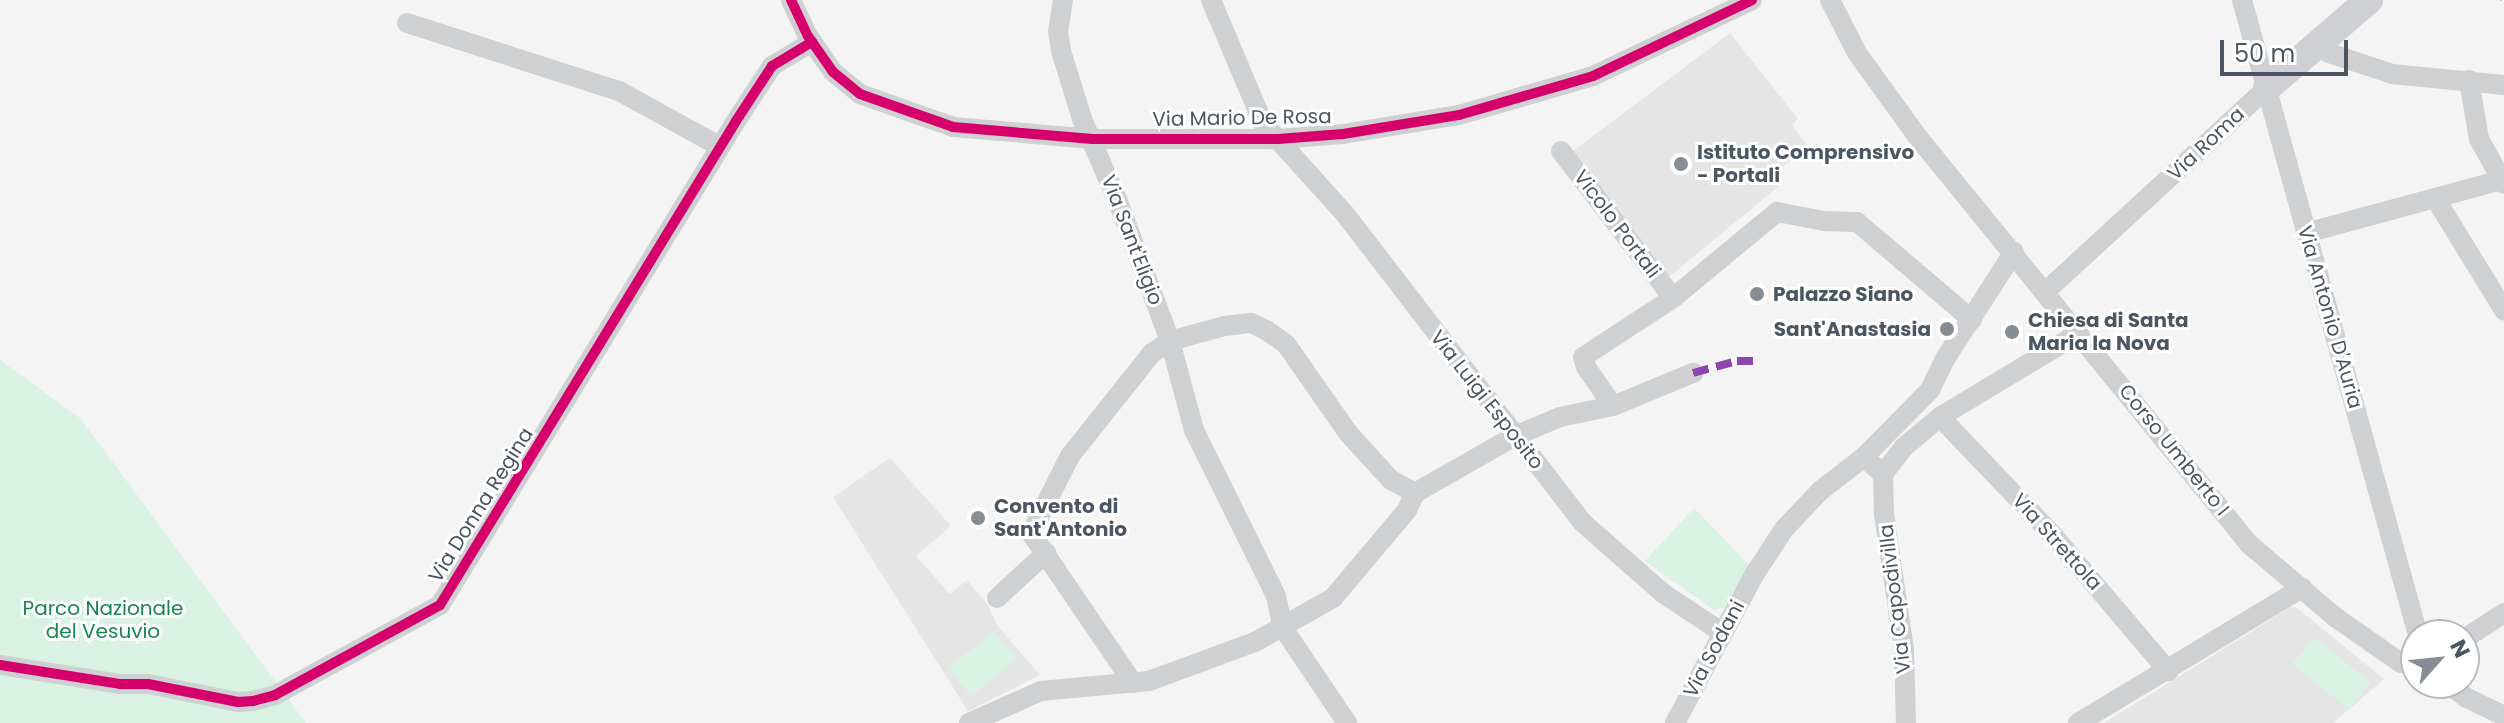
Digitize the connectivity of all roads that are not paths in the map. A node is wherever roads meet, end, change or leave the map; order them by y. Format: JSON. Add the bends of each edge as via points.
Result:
{"nodes":[{"id":1,"x":791,"y":0,"type":"edge"},
{"id":2,"x":1063,"y":0,"type":"edge"},
{"id":3,"x":1211,"y":0,"type":"edge"},
{"id":4,"x":1752,"y":0,"type":"edge"},
{"id":5,"x":1830,"y":0,"type":"edge"},
{"id":6,"x":2242,"y":0,"type":"edge"},
{"id":7,"x":2369,"y":0,"type":"edge"},
{"id":8,"x":407,"y":23,"type":"dead end"},
{"id":9,"x":812,"y":42,"type":"junction"},
{"id":10,"x":2319,"y":44,"type":"junction"},
{"id":11,"x":2469,"y":80,"type":"junction"},
{"id":12,"x":2504,"y":85,"type":"edge"},
{"id":13,"x":2267,"y":88,"type":"junction"},
{"id":14,"x":1092,"y":139,"type":"junction"},
{"id":15,"x":1278,"y":139,"type":"junction"},
{"id":16,"x":719,"y":146,"type":"junction"},
{"id":17,"x":1561,"y":151,"type":"dead end"},
{"id":18,"x":2503,"y":182,"type":"edge"},
{"id":19,"x":2435,"y":198,"type":"junction"},
{"id":20,"x":2306,"y":233,"type":"junction"},
{"id":21,"x":2014,"y":252,"type":"junction"},
{"id":22,"x":2045,"y":292,"type":"junction"},
{"id":23,"x":1673,"y":298,"type":"junction"},
{"id":24,"x":2504,"y":310,"type":"edge"},
{"id":25,"x":1972,"y":320,"type":"junction"},
{"id":26,"x":2079,"y":333,"type":"junction"},
{"id":27,"x":1170,"y":341,"type":"junction"},
{"id":28,"x":1693,"y":373,"type":"dead end"},
{"id":29,"x":1613,"y":406,"type":"junction"},
{"id":30,"x":1940,"y":417,"type":"junction"},
{"id":31,"x":1515,"y":436,"type":"junction"},
{"id":32,"x":1864,"y":457,"type":"junction"},
{"id":33,"x":1883,"y":474,"type":"junction"},
{"id":34,"x":1415,"y":493,"type":"junction"},
{"id":35,"x":1046,"y":553,"type":"junction"},
{"id":36,"x":2302,"y":588,"type":"junction"},
{"id":37,"x":997,"y":598,"type":"dead end"},
{"id":38,"x":2504,"y":613,"type":"edge"},
{"id":39,"x":2414,"y":619,"type":"edge"},
{"id":40,"x":1283,"y":628,"type":"junction"},
{"id":41,"x":2480,"y":629,"type":"edge"},
{"id":42,"x":1723,"y":633,"type":"junction"},
{"id":43,"x":2400,"y":662,"type":"edge"},
{"id":44,"x":0,"y":665,"type":"edge"},
{"id":45,"x":2168,"y":671,"type":"junction"},
{"id":46,"x":1133,"y":683,"type":"junction"},
{"id":47,"x":2469,"y":699,"type":"edge"},
{"id":48,"x":2504,"y":716,"type":"edge"},
{"id":49,"x":969,"y":723,"type":"edge"},
{"id":50,"x":1347,"y":723,"type":"edge"},
{"id":51,"x":1675,"y":723,"type":"edge"},
{"id":52,"x":1906,"y":723,"type":"edge"},
{"id":53,"x":2078,"y":723,"type":"edge"}],
"edges":[{"from":1,"to":9,"type":"street","name":"Via Mario De Rosa"},
{"from":2,"to":14,"type":"street","name":"Via Sant'Eligio","via":[[1061,51]]},
{"from":3,"to":15,"type":"street","name":"Via Luigi Esposito","via":[[1263,123]]},
{"from":4,"to":15,"type":"street","name":"Via Mario De Rosa","via":[[1640,57],[1479,111],[1408,125]]},
{"from":5,"to":21,"type":"street","name":"Corso Umberto I","via":[[1871,74]]},
{"from":6,"to":13,"type":"street","name":"Via Antonio D'Auria"},
{"from":7,"to":10,"type":"street","name":"Via Roma"},
{"from":8,"to":16,"type":"street","via":[[619,91]]},
{"from":9,"to":14,"type":"street","name":"Via Mario De Rosa","via":[[833,72],[860,94],[901,111],[953,127]]},
{"from":9,"to":16,"type":"street","name":"Via Donna Regina","via":[[772,66]]},
{"from":10,"to":11,"type":"street","via":[[2329,53],[2392,74]]},
{"from":10,"to":13,"type":"street","name":"Via Roma"},
{"from":11,"to":12,"type":"street"},
{"from":11,"to":18,"type":"street","via":[[2479,139]]},
{"from":13,"to":20,"type":"street","name":"Via Antonio D'Auria"},
{"from":13,"to":22,"type":"street","name":"Via Roma"},
{"from":14,"to":15,"type":"street","name":"Via Mario De Rosa"},
{"from":14,"to":27,"type":"street","name":"Via Sant'Eligio"},
{"from":15,"to":31,"type":"street","name":"Via Luigi Esposito","via":[[1345,214]]},
{"from":16,"to":44,"type":"street","name":"Via Donna Regina","via":[[440,605],[275,695],[253,701]]},
{"from":17,"to":23,"type":"street","name":"Vicolo Portali"},
{"from":18,"to":19,"type":"street"},
{"from":19,"to":20,"type":"street"},
{"from":19,"to":24,"type":"street"},
{"from":20,"to":39,"type":"street","name":"Via Antonio D'Auria"},
{"from":21,"to":22,"type":"street","name":"Corso Umberto I"},
{"from":21,"to":25,"type":"street","name":"Via Sodani"},
{"from":22,"to":26,"type":"street","name":"Corso Umberto I"},
{"from":23,"to":25,"type":"street","via":[[1777,212],[1857,222]]},
{"from":23,"to":29,"type":"street","via":[[1583,357]]},
{"from":25,"to":32,"type":"street","name":"Via Sodani","via":[[1930,390]]},
{"from":26,"to":30,"type":"street"},
{"from":26,"to":36,"type":"street","name":"Corso Umberto I","via":[[2249,544]]},
{"from":27,"to":34,"type":"street","via":[[1251,323],[1266,330],[1286,344],[1348,433],[1391,480]]},
{"from":27,"to":35,"type":"street","via":[[1126,382],[1070,456],[1031,533]]},
{"from":27,"to":40,"type":"street","name":"Via Sant'Eligio","via":[[1194,430],[1276,596]]},
{"from":28,"to":29,"type":"street"},
{"from":29,"to":31,"type":"street","via":[[1560,417]]},
{"from":30,"to":33,"type":"street","via":[[1904,447]]},
{"from":30,"to":45,"type":"street","name":"Via Strettola","via":[[2052,534]]},
{"from":31,"to":34,"type":"street"},
{"from":31,"to":42,"type":"street","name":"Via Luigi Esposito","via":[[1582,522],[1664,594]]},
{"from":32,"to":33,"type":"street"},
{"from":32,"to":42,"type":"street","name":"Via Sodani","via":[[1796,513]]},
{"from":33,"to":52,"type":"street","name":"Via Capodivilla","via":[[1904,649]]},
{"from":34,"to":40,"type":"street","via":[[1407,510],[1333,598]]},
{"from":35,"to":37,"type":"street"},
{"from":35,"to":46,"type":"street"},
{"from":36,"to":43,"type":"street","name":"Corso Umberto I"},
{"from":36,"to":45,"type":"street"},
{"from":38,"to":41,"type":"street"},
{"from":40,"to":46,"type":"street","via":[[1186,669]]},
{"from":40,"to":50,"type":"street","name":"Via Sant'Eligio"},
{"from":42,"to":51,"type":"street","name":"Via Sodani"},
{"from":45,"to":53,"type":"street"},
{"from":46,"to":49,"type":"street","via":[[1041,691]]},
{"from":47,"to":48,"type":"street"}]}
